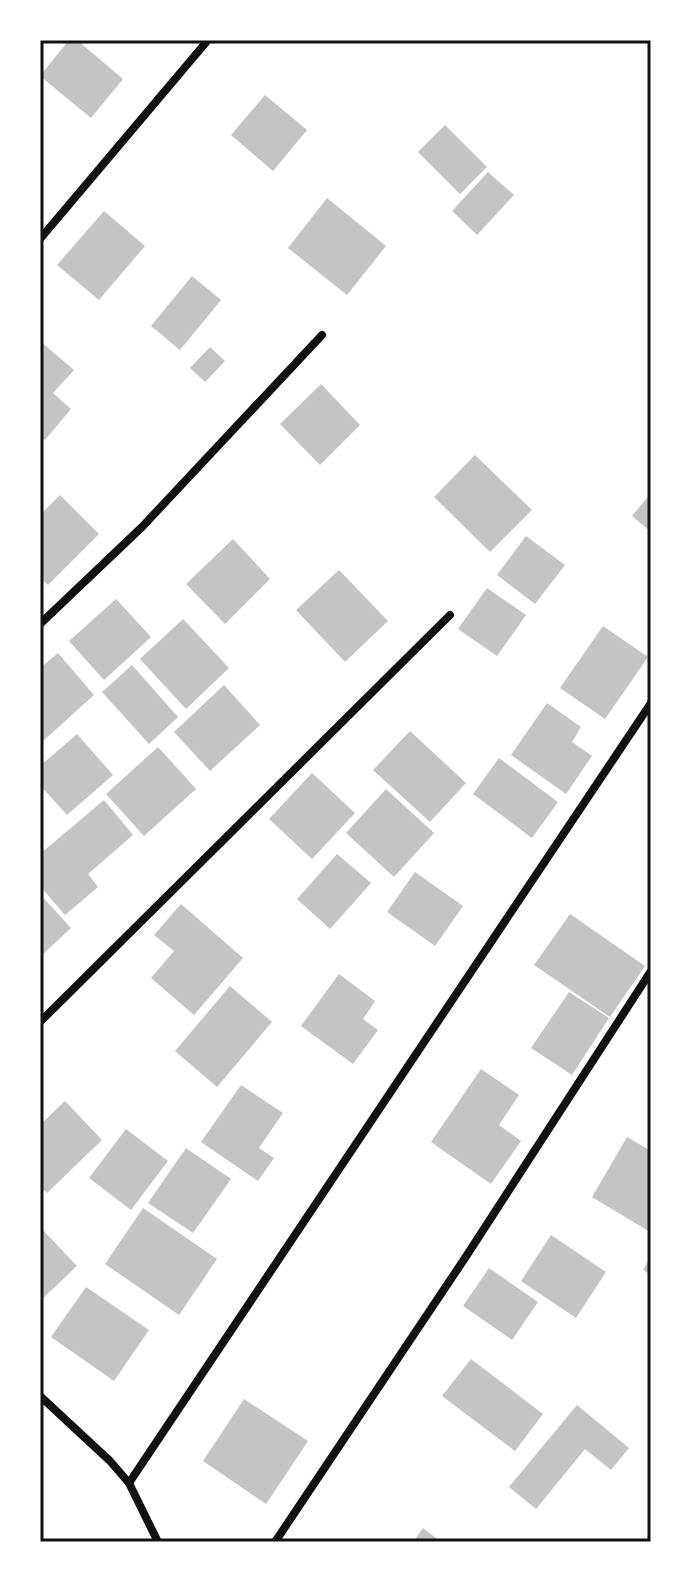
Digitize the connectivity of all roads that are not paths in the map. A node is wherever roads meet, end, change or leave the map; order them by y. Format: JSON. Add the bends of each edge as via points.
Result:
{"nodes":[{"id":1,"x":208,"y":40,"type":"edge"},
{"id":2,"x":40,"y":239,"type":"edge"},
{"id":3,"x":322,"y":335,"type":"dead end"},
{"id":4,"x":450,"y":615,"type":"dead end"},
{"id":5,"x":40,"y":624,"type":"edge"},
{"id":6,"x":651,"y":703,"type":"edge"},
{"id":7,"x":651,"y":971,"type":"edge"},
{"id":8,"x":40,"y":1022,"type":"edge"},
{"id":9,"x":40,"y":1396,"type":"edge"},
{"id":10,"x":129,"y":1483,"type":"junction"},
{"id":11,"x":158,"y":1542,"type":"edge"},
{"id":12,"x":275,"y":1542,"type":"edge"}],
"edges":[{"from":1,"to":2,"type":"street"},
{"from":3,"to":5,"type":"street","via":[[142,527]]},
{"from":4,"to":8,"type":"street"},
{"from":6,"to":10,"type":"street"},
{"from":7,"to":12,"type":"street"},
{"from":9,"to":10,"type":"street"},
{"from":10,"to":11,"type":"street"}]}
